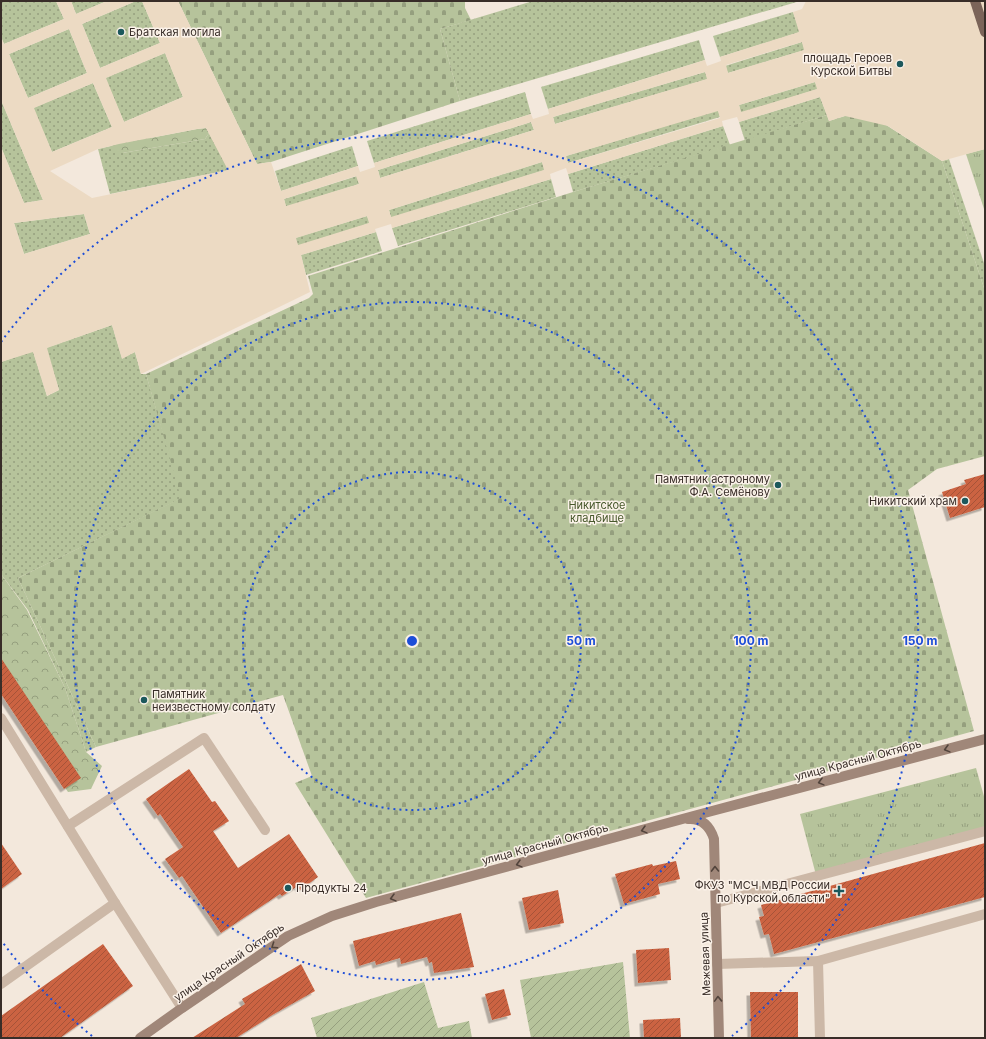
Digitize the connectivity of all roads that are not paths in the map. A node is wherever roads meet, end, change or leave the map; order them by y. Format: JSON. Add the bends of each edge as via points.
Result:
{"nodes":[{"id":1,"x":975,"y":1,"type":"edge"},
{"id":2,"x":985,"y":32,"type":"edge"},
{"id":3,"x":1,"y":718,"type":"edge"},
{"id":4,"x":985,"y":740,"type":"edge"},
{"id":5,"x":682,"y":819,"type":"junction"},
{"id":6,"x":68,"y":826,"type":"junction"},
{"id":7,"x":265,"y":830,"type":"dead end"},
{"id":8,"x":985,"y":831,"type":"edge"},
{"id":9,"x":716,"y":903,"type":"junction"},
{"id":10,"x":115,"y":904,"type":"junction"},
{"id":11,"x":985,"y":914,"type":"edge"},
{"id":12,"x":818,"y":962,"type":"junction"},
{"id":13,"x":717,"y":964,"type":"junction"},
{"id":14,"x":1,"y":984,"type":"edge"},
{"id":15,"x":182,"y":1008,"type":"junction"},
{"id":16,"x":140,"y":1038,"type":"edge"},
{"id":17,"x":719,"y":1038,"type":"edge"},
{"id":18,"x":820,"y":1038,"type":"edge"}],
"edges":[{"from":1,"to":2,"type":"main road"},
{"from":3,"to":6,"type":"lane"},
{"from":4,"to":5,"type":"main road","name":"улица Красный Октябрь","one_way":true},
{"from":9,"to":5,"type":"main road","name":"Межевая улица","one_way":true,"via":[[712,834],[707,825],[700,821]]},
{"from":5,"to":15,"type":"main road","name":"улица Красный Октябрь","one_way":true,"via":[[332,916],[288,936]]},
{"from":6,"to":7,"type":"lane","via":[[204,738]]},
{"from":6,"to":10,"type":"lane"},
{"from":8,"to":9,"type":"lane"},
{"from":9,"to":13,"type":"main road","name":"Межевая улица"},
{"from":10,"to":14,"type":"lane"},
{"from":10,"to":15,"type":"lane"},
{"from":11,"to":12,"type":"lane"},
{"from":12,"to":13,"type":"lane"},
{"from":12,"to":18,"type":"lane"},
{"from":17,"to":13,"type":"main road","name":"Межевая улица","one_way":true},
{"from":15,"to":16,"type":"main road","name":"улица Красный Октябрь"}]}
